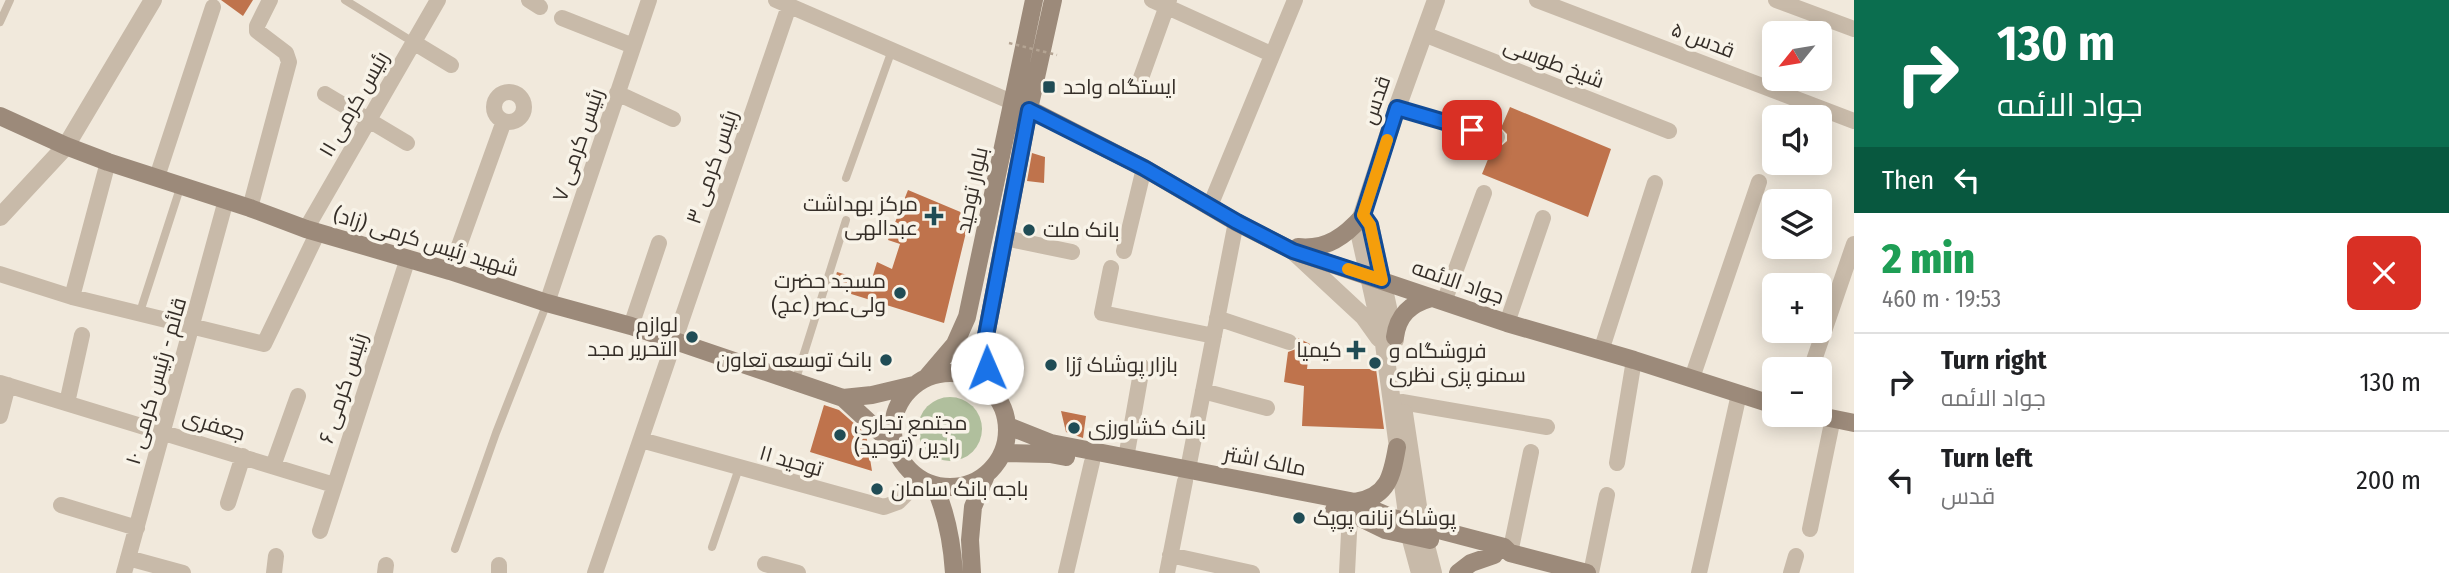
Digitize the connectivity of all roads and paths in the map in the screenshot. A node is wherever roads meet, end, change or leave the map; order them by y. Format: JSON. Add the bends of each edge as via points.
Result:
{"nodes":[{"id":1,"x":10,"y":0,"type":"edge"},
{"id":2,"x":153,"y":0,"type":"edge"},
{"id":3,"x":270,"y":0,"type":"edge"},
{"id":4,"x":345,"y":0,"type":"edge"},
{"id":5,"x":438,"y":0,"type":"edge"},
{"id":6,"x":649,"y":0,"type":"edge"},
{"id":7,"x":1034,"y":0,"type":"edge"},
{"id":8,"x":1053,"y":0,"type":"edge"},
{"id":9,"x":1295,"y":0,"type":"edge"},
{"id":10,"x":1436,"y":0,"type":"edge"},
{"id":11,"x":1537,"y":0,"type":"edge"},
{"id":12,"x":1776,"y":0,"type":"edge"},
{"id":13,"x":785,"y":2,"type":"edge"},
{"id":14,"x":1162,"y":2,"type":"edge"},
{"id":15,"x":213,"y":7,"type":"dead end"},
{"id":16,"x":562,"y":18,"type":"dead end"},
{"id":17,"x":0,"y":22,"type":"edge"},
{"id":18,"x":1854,"y":29,"type":"edge"},
{"id":19,"x":1424,"y":34,"type":"junction"},
{"id":20,"x":413,"y":42,"type":"junction"},
{"id":21,"x":1009,"y":43,"type":"dead end"},
{"id":22,"x":633,"y":46,"type":"junction"},
{"id":23,"x":892,"y":50,"type":"junction"},
{"id":24,"x":1271,"y":54,"type":"junction"},
{"id":25,"x":1057,"y":55,"type":"dead end"},
{"id":26,"x":451,"y":65,"type":"dead end"},
{"id":27,"x":1141,"y":78,"type":"dead end"},
{"id":28,"x":617,"y":93,"type":"junction"},
{"id":29,"x":325,"y":94,"type":"dead end"},
{"id":30,"x":1022,"y":106,"type":"junction"},
{"id":31,"x":1397,"y":108,"type":"junction"},
{"id":32,"x":0,"y":116,"type":"edge"},
{"id":33,"x":673,"y":119,"type":"dead end"},
{"id":34,"x":368,"y":121,"type":"junction"},
{"id":35,"x":504,"y":121,"type":"dead end"},
{"id":36,"x":1854,"y":121,"type":"edge"},
{"id":37,"x":1669,"y":131,"type":"dead end"},
{"id":38,"x":1497,"y":137,"type":"dead end"},
{"id":39,"x":407,"y":143,"type":"dead end"},
{"id":40,"x":66,"y":146,"type":"junction"},
{"id":41,"x":108,"y":162,"type":"junction"},
{"id":42,"x":1144,"y":168,"type":"junction"},
{"id":43,"x":157,"y":177,"type":"junction"},
{"id":44,"x":846,"y":178,"type":"dead end"},
{"id":45,"x":1655,"y":183,"type":"dead end"},
{"id":46,"x":1759,"y":183,"type":"dead end"},
{"id":47,"x":181,"y":185,"type":"junction"},
{"id":48,"x":1484,"y":193,"type":"dead end"},
{"id":49,"x":226,"y":200,"type":"junction"},
{"id":50,"x":1210,"y":206,"type":"junction"},
{"id":51,"x":250,"y":208,"type":"junction"},
{"id":52,"x":1363,"y":215,"type":"junction"},
{"id":53,"x":0,"y":217,"type":"edge"},
{"id":54,"x":1543,"y":218,"type":"dead end"},
{"id":55,"x":846,"y":220,"type":"dead end"},
{"id":56,"x":1237,"y":222,"type":"junction"},
{"id":57,"x":312,"y":231,"type":"junction"},
{"id":58,"x":1005,"y":237,"type":"junction"},
{"id":59,"x":1373,"y":239,"type":"junction"},
{"id":60,"x":659,"y":243,"type":"dead end"},
{"id":61,"x":1854,"y":244,"type":"edge"},
{"id":62,"x":1287,"y":248,"type":"junction"},
{"id":63,"x":1124,"y":251,"type":"dead end"},
{"id":64,"x":1072,"y":252,"type":"dead end"},
{"id":65,"x":408,"y":258,"type":"junction"},
{"id":66,"x":1111,"y":268,"type":"dead end"},
{"id":67,"x":450,"y":271,"type":"junction"},
{"id":68,"x":0,"y":274,"type":"edge"},
{"id":69,"x":1375,"y":278,"type":"junction"},
{"id":70,"x":1404,"y":288,"type":"junction"},
{"id":71,"x":72,"y":298,"type":"junction"},
{"id":72,"x":1437,"y":300,"type":"junction"},
{"id":73,"x":548,"y":303,"type":"junction"},
{"id":74,"x":139,"y":315,"type":"junction"},
{"id":75,"x":1217,"y":318,"type":"junction"},
{"id":76,"x":1507,"y":323,"type":"junction"},
{"id":77,"x":631,"y":326,"type":"junction"},
{"id":78,"x":193,"y":327,"type":"junction"},
{"id":79,"x":82,"y":335,"type":"dead end"},
{"id":80,"x":1214,"y":336,"type":"junction"},
{"id":81,"x":675,"y":341,"type":"junction"},
{"id":82,"x":1390,"y":341,"type":"junction"},
{"id":83,"x":1289,"y":342,"type":"dead end"},
{"id":84,"x":1601,"y":351,"type":"junction"},
{"id":85,"x":1815,"y":357,"type":"edge"},
{"id":86,"x":1634,"y":360,"type":"junction"},
{"id":87,"x":1142,"y":367,"type":"dead end"},
{"id":88,"x":1692,"y":378,"type":"junction"},
{"id":89,"x":920,"y":381,"type":"junction"},
{"id":90,"x":795,"y":382,"type":"junction"},
{"id":91,"x":4,"y":384,"type":"edge"},
{"id":92,"x":990,"y":389,"type":"junction"},
{"id":93,"x":1203,"y":391,"type":"junction"},
{"id":94,"x":1739,"y":394,"type":"junction"},
{"id":95,"x":298,"y":396,"type":"dead end"},
{"id":96,"x":844,"y":398,"type":"junction"},
{"id":97,"x":1762,"y":401,"type":"edge"},
{"id":98,"x":1402,"y":402,"type":"junction"},
{"id":99,"x":67,"y":403,"type":"junction"},
{"id":100,"x":1268,"y":408,"type":"dead end"},
{"id":101,"x":0,"y":416,"type":"edge"},
{"id":102,"x":1832,"y":418,"type":"edge"},
{"id":103,"x":1854,"y":423,"type":"edge"},
{"id":104,"x":1008,"y":426,"type":"junction"},
{"id":105,"x":1547,"y":427,"type":"dead end"},
{"id":106,"x":1823,"y":427,"type":"edge"},
{"id":107,"x":164,"y":431,"type":"junction"},
{"id":108,"x":640,"y":440,"type":"junction"},
{"id":109,"x":896,"y":447,"type":"junction"},
{"id":110,"x":1397,"y":447,"type":"junction"},
{"id":111,"x":1531,"y":452,"type":"dead end"},
{"id":112,"x":1003,"y":453,"type":"junction"},
{"id":113,"x":243,"y":456,"type":"junction"},
{"id":114,"x":1126,"y":458,"type":"junction"},
{"id":115,"x":1092,"y":463,"type":"junction"},
{"id":116,"x":1617,"y":463,"type":"dead end"},
{"id":117,"x":273,"y":466,"type":"junction"},
{"id":118,"x":739,"y":468,"type":"junction"},
{"id":119,"x":986,"y":475,"type":"junction"},
{"id":120,"x":1186,"y":475,"type":"junction"},
{"id":121,"x":928,"y":482,"type":"junction"},
{"id":122,"x":334,"y":485,"type":"junction"},
{"id":123,"x":1416,"y":495,"type":"junction"},
{"id":124,"x":1607,"y":495,"type":"dead end"},
{"id":125,"x":228,"y":503,"type":"dead end"},
{"id":126,"x":61,"y":505,"type":"dead end"},
{"id":127,"x":1352,"y":507,"type":"junction"},
{"id":128,"x":137,"y":528,"type":"junction"},
{"id":129,"x":1810,"y":529,"type":"dead end"},
{"id":130,"x":1385,"y":530,"type":"junction"},
{"id":131,"x":320,"y":531,"type":"dead end"},
{"id":132,"x":1416,"y":531,"type":"junction"},
{"id":133,"x":1450,"y":533,"type":"junction"},
{"id":134,"x":712,"y":547,"type":"dead end"},
{"id":135,"x":455,"y":550,"type":"dead end"},
{"id":136,"x":1502,"y":554,"type":"junction"},
{"id":137,"x":1170,"y":555,"type":"junction"},
{"id":138,"x":276,"y":556,"type":"dead end"},
{"id":139,"x":1796,"y":556,"type":"dead end"},
{"id":140,"x":765,"y":564,"type":"dead end"},
{"id":141,"x":126,"y":566,"type":"edge"},
{"id":142,"x":1423,"y":570,"type":"edge"},
{"id":143,"x":599,"y":572,"type":"edge"},
{"id":144,"x":183,"y":573,"type":"edge"},
{"id":145,"x":274,"y":573,"type":"edge"},
{"id":146,"x":798,"y":573,"type":"edge"},
{"id":147,"x":954,"y":573,"type":"edge"},
{"id":148,"x":972,"y":573,"type":"edge"},
{"id":149,"x":1066,"y":573,"type":"edge"},
{"id":150,"x":1167,"y":573,"type":"edge"},
{"id":151,"x":1252,"y":573,"type":"edge"},
{"id":152,"x":1347,"y":573,"type":"edge"},
{"id":153,"x":1458,"y":573,"type":"edge"},
{"id":154,"x":1589,"y":573,"type":"edge"},
{"id":155,"x":1699,"y":573,"type":"edge"},
{"id":156,"x":1791,"y":573,"type":"edge"}],
"edges":[{"from":1,"to":17,"type":"lane"},
{"from":2,"to":40,"type":"street"},
{"from":3,"to":51,"type":"street","via":[[257,31],[286,53],[289,62]]},
{"from":4,"to":20,"type":"lane"},
{"from":5,"to":20,"type":"street","name":"رئیس کرمی ۱۱"},
{"from":6,"to":22,"type":"street","name":"رئیس کرمی ۷"},
{"from":7,"to":30,"type":"main road","name":"بلوار توحید"},
{"from":8,"to":30,"type":"main road","name":"بلوار توحید"},
{"from":9,"to":24,"type":"street"},
{"from":10,"to":19,"type":"street","name":"قدس"},
{"from":11,"to":36,"type":"street","name":"قدس ۵"},
{"from":12,"to":18,"type":"street"},
{"from":13,"to":23,"type":"street"},
{"from":13,"to":81,"type":"street","name":"رئیس کرمی ۳"},
{"from":14,"to":24,"type":"street"},
{"from":14,"to":27,"type":"street"},
{"from":15,"to":43,"type":"street"},
{"from":16,"to":22,"type":"street"},
{"from":19,"to":31,"type":"street","name":"قدس"},
{"from":19,"to":37,"type":"street","name":"شیخ طوسی"},
{"from":20,"to":26,"type":"street"},
{"from":20,"to":34,"type":"street","name":"رئیس کرمی ۱۱"},
{"from":21,"to":25,"type":"path","bridge":true},
{"from":22,"to":28,"type":"street","name":"رئیس کرمی ۷"},
{"from":23,"to":30,"type":"street"},
{"from":23,"to":44,"type":"lane"},
{"from":24,"to":50,"type":"street"},
{"from":28,"to":33,"type":"street"},
{"from":28,"to":73,"type":"street","name":"رئیس کرمی ۷"},
{"from":29,"to":34,"type":"street"},
{"from":30,"to":42,"type":"main road","name":"جواد الائمه"},
{"from":30,"to":58,"type":"main road","name":"بلوار توحید"},
{"from":30,"to":89,"type":"main road","name":"بلوار توحید","via":[[967,317],[955,344]]},
{"from":31,"to":38,"type":"street"},
{"from":31,"to":52,"type":"street","name":"قدس"},
{"from":32,"to":40,"type":"main road","name":"شهید رئیس کرمی (زاد)"},
{"from":34,"to":39,"type":"street"},
{"from":34,"to":57,"type":"street","name":"رئیس کرمی ۱۱"},
{"from":35,"to":67,"type":"street"},
{"from":40,"to":41,"type":"main road","name":"شهید رئیس کرمی (زاد)"},
{"from":40,"to":53,"type":"street"},
{"from":41,"to":43,"type":"main road","name":"شهید رئیس کرمی (زاد)"},
{"from":41,"to":71,"type":"street"},
{"from":42,"to":50,"type":"main road","name":"جواد الائمه"},
{"from":42,"to":63,"type":"street"},
{"from":43,"to":47,"type":"main road","name":"شهید رئیس کرمی (زاد)"},
{"from":45,"to":84,"type":"street"},
{"from":46,"to":88,"type":"street"},
{"from":47,"to":49,"type":"main road","name":"شهید رئیس کرمی (زاد)"},
{"from":47,"to":74,"type":"lane"},
{"from":48,"to":72,"type":"street"},
{"from":49,"to":51,"type":"main road","name":"شهید رئیس کرمی (زاد)"},
{"from":49,"to":78,"type":"street","name":"قائم - رئیس کرمی ۱۰"},
{"from":50,"to":56,"type":"main road","name":"جواد الائمه"},
{"from":51,"to":57,"type":"main road","name":"شهید رئیس کرمی (زاد)"},
{"from":52,"to":59,"type":"street"},
{"from":52,"to":62,"type":"main road","via":[[1325,246]]},
{"from":52,"to":69,"type":"street","name":"قدس","via":[[1358,227]]},
{"from":54,"to":76,"type":"street"},
{"from":55,"to":90,"type":"lane"},
{"from":56,"to":62,"type":"main road","name":"جواد الائمه"},
{"from":56,"to":75,"type":"street"},
{"from":57,"to":65,"type":"main road","name":"شهید رئیس کرمی (زاد)"},
{"from":57,"to":78,"type":"street","name":"رئیس کرمی ۱۱","via":[[264,344]]},
{"from":58,"to":64,"type":"street"},
{"from":58,"to":92,"type":"main road","name":"بلوار توحید","via":[[984,346]]},
{"from":59,"to":69,"type":"street"},
{"from":59,"to":70,"type":"street"},
{"from":60,"to":77,"type":"street"},
{"from":61,"to":85,"type":"street"},
{"from":62,"to":69,"type":"main road","name":"جواد الائمه"},
{"from":62,"to":82,"type":"street"},
{"from":65,"to":67,"type":"main road","name":"شهید رئیس کرمی (زاد)"},
{"from":65,"to":122,"type":"street","name":"رئیس کرمی ۶"},
{"from":66,"to":80,"type":"street","via":[[1102,313]]},
{"from":67,"to":73,"type":"main road","name":"شهید رئیس کرمی (زاد)"},
{"from":68,"to":71,"type":"street"},
{"from":69,"to":70,"type":"main road","name":"جواد الائمه"},
{"from":69,"to":82,"type":"street"},
{"from":70,"to":72,"type":"main road","name":"جواد الائمه"},
{"from":71,"to":74,"type":"street"},
{"from":72,"to":76,"type":"main road","name":"جواد الائمه"},
{"from":72,"to":82,"type":"main road","via":[[1418,302],[1401,317]]},
{"from":73,"to":77,"type":"main road","name":"شهید رئیس کرمی (زاد)"},
{"from":73,"to":135,"type":"lane"},
{"from":74,"to":78,"type":"street"},
{"from":75,"to":80,"type":"street"},
{"from":75,"to":83,"type":"street"},
{"from":76,"to":84,"type":"main road","name":"جواد الائمه"},
{"from":77,"to":81,"type":"main road","name":"شهید رئیس کرمی (زاد)"},
{"from":78,"to":107,"type":"street","name":"قائم - رئیس کرمی ۱۰"},
{"from":79,"to":99,"type":"street"},
{"from":80,"to":93,"type":"street"},
{"from":81,"to":90,"type":"main road","name":"شهید رئیس کرمی (زاد)"},
{"from":81,"to":108,"type":"street","name":"رئیس کرمی ۳"},
{"from":82,"to":98,"type":"street"},
{"from":82,"to":110,"type":"street"},
{"from":84,"to":86,"type":"main road","name":"جواد الائمه"},
{"from":86,"to":88,"type":"main road","name":"جواد الائمه"},
{"from":86,"to":116,"type":"street"},
{"from":87,"to":114,"type":"street"},
{"from":88,"to":94,"type":"main road","name":"جواد الائمه"},
{"from":89,"to":92,"type":"main road","via":[[953,372]]},
{"from":89,"to":96,"type":"main road"},
{"from":89,"to":109,"type":"main road","via":[[898,407],[893,434]]},
{"from":90,"to":96,"type":"main road","name":"شهید رئیس کرمی (زاد)"},
{"from":91,"to":99,"type":"street","name":"جعفری"},
{"from":91,"to":101,"type":"street"},
{"from":92,"to":104,"type":"main road","via":[[999,399]]},
{"from":93,"to":100,"type":"street"},
{"from":93,"to":120,"type":"street"},
{"from":94,"to":97,"type":"main road","name":"جواد الائمه"},
{"from":94,"to":155,"type":"street"},
{"from":95,"to":117,"type":"street"},
{"from":96,"to":109,"type":"main road"},
{"from":98,"to":105,"type":"street"},
{"from":98,"to":123,"type":"street"},
{"from":99,"to":107,"type":"street","name":"جعفری"},
{"from":102,"to":103,"type":"main road"},
{"from":104,"to":112,"type":"main road"},
{"from":104,"to":114,"type":"main road","name":"مالک اشتر","via":[[1051,443]]},
{"from":106,"to":129,"type":"street"},
{"from":107,"to":113,"type":"street","name":"جعفری"},
{"from":107,"to":128,"type":"street","name":"قائم - رئیس کرمی ۱۰"},
{"from":108,"to":118,"type":"street","name":"توحید ۱۱"},
{"from":108,"to":143,"type":"street","name":"رئیس کرمی ۳"},
{"from":109,"to":121,"type":"main road","via":[[910,471]]},
{"from":110,"to":127,"type":"main road","via":[[1387,485]]},
{"from":110,"to":132,"type":"street"},
{"from":111,"to":136,"type":"street"},
{"from":112,"to":115,"type":"main road","name":"مالک اشتر","via":[[1049,454]]},
{"from":112,"to":119,"type":"main road"},
{"from":113,"to":117,"type":"street","name":"جعفری"},
{"from":113,"to":125,"type":"street"},
{"from":114,"to":120,"type":"main road","name":"مالک اشتر"},
{"from":115,"to":120,"type":"main road","name":"مالک اشتر"},
{"from":115,"to":149,"type":"street"},
{"from":117,"to":122,"type":"street","name":"جعفری"},
{"from":118,"to":121,"type":"street","name":"توحید ۱۱","via":[[884,507]]},
{"from":118,"to":134,"type":"lane"},
{"from":119,"to":121,"type":"main road","via":[[961,486]]},
{"from":119,"to":148,"type":"main road","via":[[973,507]]},
{"from":120,"to":127,"type":"main road","name":"مالک اشتر"},
{"from":120,"to":137,"type":"street"},
{"from":121,"to":147,"type":"main road","via":[[945,511]]},
{"from":122,"to":131,"type":"street","name":"رئیس کرمی ۶"},
{"from":123,"to":132,"type":"street"},
{"from":123,"to":133,"type":"street"},
{"from":124,"to":154,"type":"street"},
{"from":126,"to":128,"type":"street"},
{"from":127,"to":130,"type":"main road","name":"مالک اشتر"},
{"from":127,"to":132,"type":"main road","name":"مالک اشتر"},
{"from":127,"to":152,"type":"street"},
{"from":128,"to":141,"type":"street","name":"قائم - رئیس کرمی ۱۰"},
{"from":130,"to":132,"type":"main road","name":"مالک اشتر"},
{"from":130,"to":142,"type":"street","via":[[1401,541]]},
{"from":132,"to":133,"type":"main road","name":"مالک اشتر"},
{"from":132,"to":136,"type":"main road","name":"مالک اشتر"},
{"from":132,"to":142,"type":"street"},
{"from":133,"to":136,"type":"main road","name":"مالک اشتر","via":[[1504,547]]},
{"from":136,"to":153,"type":"main road","via":[[1471,563]]},
{"from":136,"to":154,"type":"main road","name":"مالک اشتر"},
{"from":137,"to":150,"type":"street"},
{"from":137,"to":151,"type":"street"},
{"from":138,"to":145,"type":"street"},
{"from":139,"to":156,"type":"street"},
{"from":140,"to":146,"type":"street"},
{"from":141,"to":144,"type":"street"}]}
